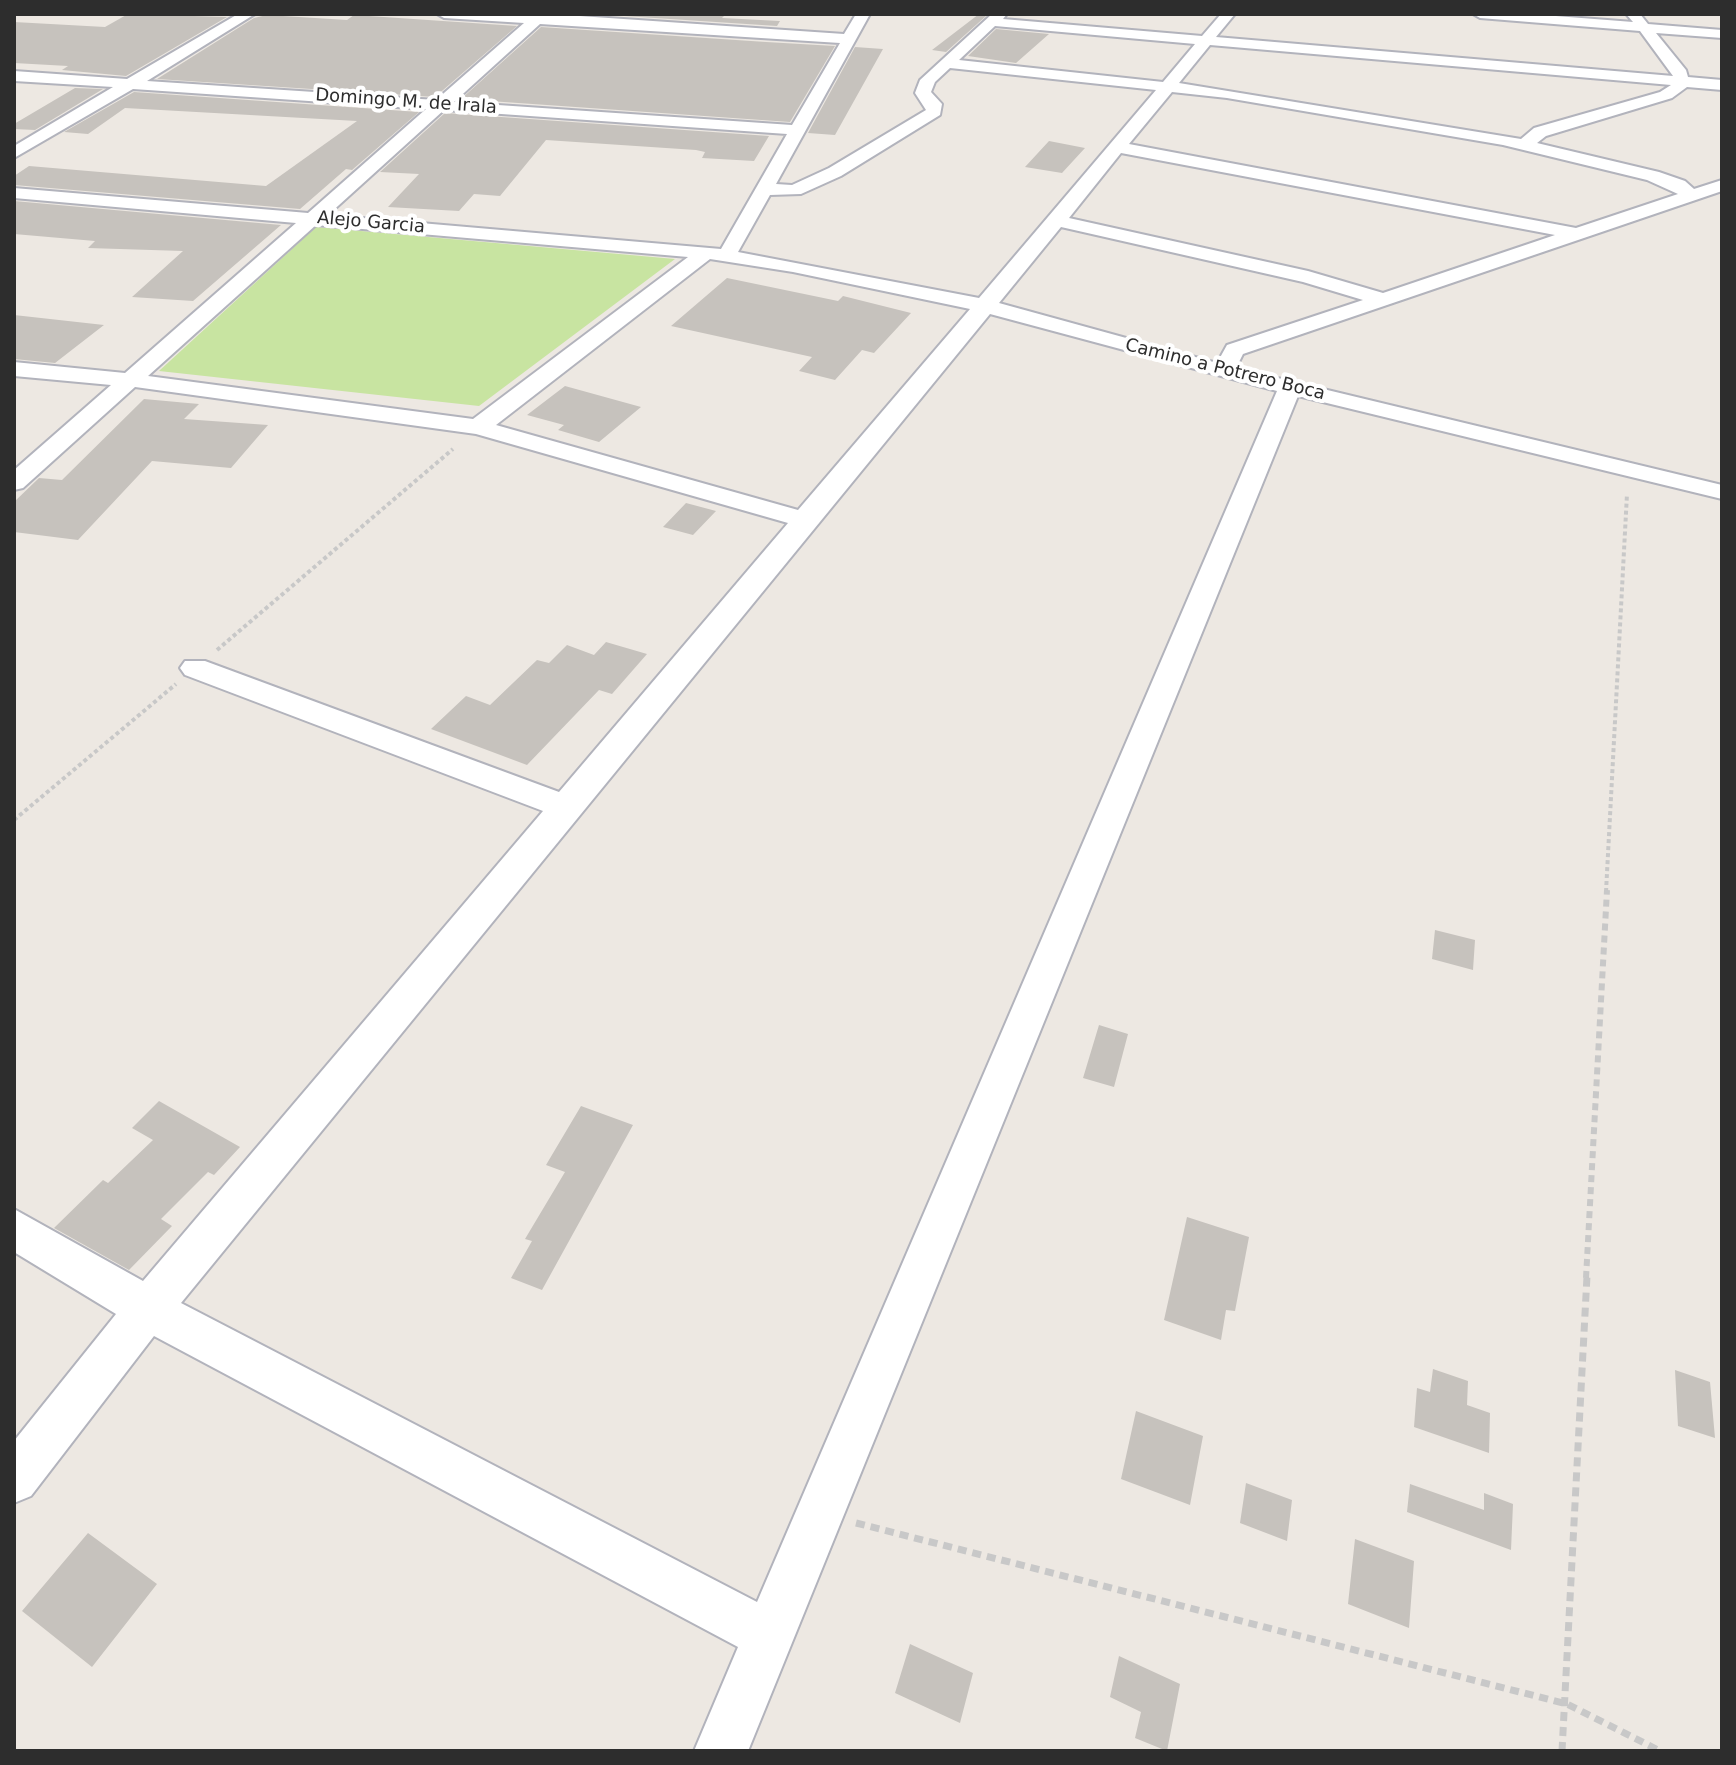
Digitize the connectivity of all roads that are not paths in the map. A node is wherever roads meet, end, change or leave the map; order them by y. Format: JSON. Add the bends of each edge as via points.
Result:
{"nodes":[{"id":1,"x":248,"y":14,"type":"edge"},
{"id":2,"x":444,"y":14,"type":"edge"},
{"id":3,"x":863,"y":14,"type":"edge"},
{"id":4,"x":1228,"y":14,"type":"edge"},
{"id":5,"x":1480,"y":14,"type":"edge"},
{"id":6,"x":1633,"y":14,"type":"edge"},
{"id":7,"x":541,"y":17,"type":"edge"},
{"id":8,"x":996,"y":18,"type":"edge"},
{"id":9,"x":1644,"y":27,"type":"junction"},
{"id":10,"x":1722,"y":34,"type":"edge"},
{"id":11,"x":848,"y":39,"type":"junction"},
{"id":12,"x":1205,"y":41,"type":"junction"},
{"id":13,"x":946,"y":63,"type":"junction"},
{"id":14,"x":14,"y":76,"type":"edge"},
{"id":15,"x":1680,"y":80,"type":"junction"},
{"id":16,"x":132,"y":83,"type":"junction"},
{"id":17,"x":1722,"y":85,"type":"edge"},
{"id":18,"x":1167,"y":86,"type":"junction"},
{"id":19,"x":441,"y":105,"type":"junction"},
{"id":20,"x":797,"y":130,"type":"junction"},
{"id":21,"x":1524,"y":145,"type":"junction"},
{"id":22,"x":1116,"y":147,"type":"junction"},
{"id":23,"x":14,"y":153,"type":"edge"},
{"id":24,"x":1722,"y":185,"type":"edge"},
{"id":25,"x":764,"y":189,"type":"junction"},
{"id":26,"x":14,"y":193,"type":"edge"},
{"id":27,"x":1691,"y":196,"type":"junction"},
{"id":28,"x":314,"y":218,"type":"junction"},
{"id":29,"x":1054,"y":220,"type":"junction"},
{"id":30,"x":1578,"y":234,"type":"junction"},
{"id":31,"x":717,"y":254,"type":"junction"},
{"id":32,"x":1384,"y":300,"type":"junction"},
{"id":33,"x":982,"y":305,"type":"junction"},
{"id":34,"x":14,"y":369,"type":"edge"},
{"id":35,"x":1223,"y":371,"type":"junction"},
{"id":36,"x":132,"y":380,"type":"junction"},
{"id":37,"x":1290,"y":387,"type":"junction"},
{"id":38,"x":478,"y":427,"type":"junction"},
{"id":39,"x":14,"y":483,"type":"edge"},
{"id":40,"x":1722,"y":492,"type":"edge"},
{"id":41,"x":804,"y":520,"type":"junction"},
{"id":42,"x":195,"y":668,"type":"road end"},
{"id":43,"x":565,"y":807,"type":"junction"},
{"id":44,"x":14,"y":1229,"type":"edge"},
{"id":45,"x":148,"y":1309,"type":"junction"},
{"id":46,"x":14,"y":1479,"type":"edge"},
{"id":47,"x":769,"y":1636,"type":"junction"},
{"id":48,"x":721,"y":1751,"type":"edge"}],
"edges":[{"from":1,"to":16,"type":"street"},
{"from":2,"to":7,"type":"street"},
{"from":3,"to":11,"type":"street"},
{"from":4,"to":12,"type":"street"},
{"from":5,"to":9,"type":"street"},
{"from":6,"to":9,"type":"street"},
{"from":7,"to":11,"type":"street"},
{"from":7,"to":19,"type":"street"},
{"from":8,"to":12,"type":"street"},
{"from":8,"to":13,"type":"street"},
{"from":9,"to":10,"type":"street"},
{"from":9,"to":15,"type":"street","via":[[1681,73]]},
{"from":11,"to":20,"type":"street"},
{"from":12,"to":15,"type":"street"},
{"from":12,"to":18,"type":"street"},
{"from":13,"to":18,"type":"street"},
{"from":13,"to":25,"type":"street","via":[[924,87],[934,112],[822,178],[795,190]]},
{"from":14,"to":16,"type":"street","name":"Domingo M. de Irala"},
{"from":15,"to":17,"type":"street"},
{"from":15,"to":21,"type":"street","via":[[1679,87],[1666,95],[1540,132]]},
{"from":16,"to":19,"type":"street","name":"Domingo M. de Irala"},
{"from":16,"to":23,"type":"street"},
{"from":18,"to":21,"type":"street"},
{"from":18,"to":22,"type":"street"},
{"from":19,"to":20,"type":"street","name":"Domingo M. de Irala"},
{"from":19,"to":28,"type":"street"},
{"from":20,"to":25,"type":"street"},
{"from":21,"to":27,"type":"street","via":[[1653,176],[1679,185]]},
{"from":22,"to":29,"type":"street"},
{"from":22,"to":30,"type":"street"},
{"from":24,"to":27,"type":"street"},
{"from":25,"to":31,"type":"street"},
{"from":26,"to":28,"type":"street","name":"Alejo Garcia"},
{"from":27,"to":30,"type":"street"},
{"from":28,"to":31,"type":"street","name":"Alejo Garcia"},
{"from":28,"to":36,"type":"street"},
{"from":29,"to":32,"type":"street","via":[[1308,277]]},
{"from":29,"to":33,"type":"street"},
{"from":30,"to":32,"type":"street"},
{"from":31,"to":33,"type":"street","name":"Camino a Potrero Boca"},
{"from":31,"to":38,"type":"street"},
{"from":32,"to":35,"type":"street","via":[[1235,350]]},
{"from":33,"to":35,"type":"street","name":"Camino a Potrero Boca"},
{"from":33,"to":41,"type":"street"},
{"from":34,"to":36,"type":"street"},
{"from":35,"to":37,"type":"street","name":"Camino a Potrero Boca"},
{"from":36,"to":38,"type":"street"},
{"from":36,"to":39,"type":"street"},
{"from":37,"to":40,"type":"street","name":"Camino a Potrero Boca"},
{"from":37,"to":47,"type":"street"},
{"from":38,"to":41,"type":"street"},
{"from":41,"to":43,"type":"street"},
{"from":42,"to":43,"type":"street"},
{"from":43,"to":45,"type":"street"},
{"from":44,"to":45,"type":"street"},
{"from":45,"to":46,"type":"street"},
{"from":45,"to":47,"type":"street"},
{"from":47,"to":48,"type":"street"}]}
